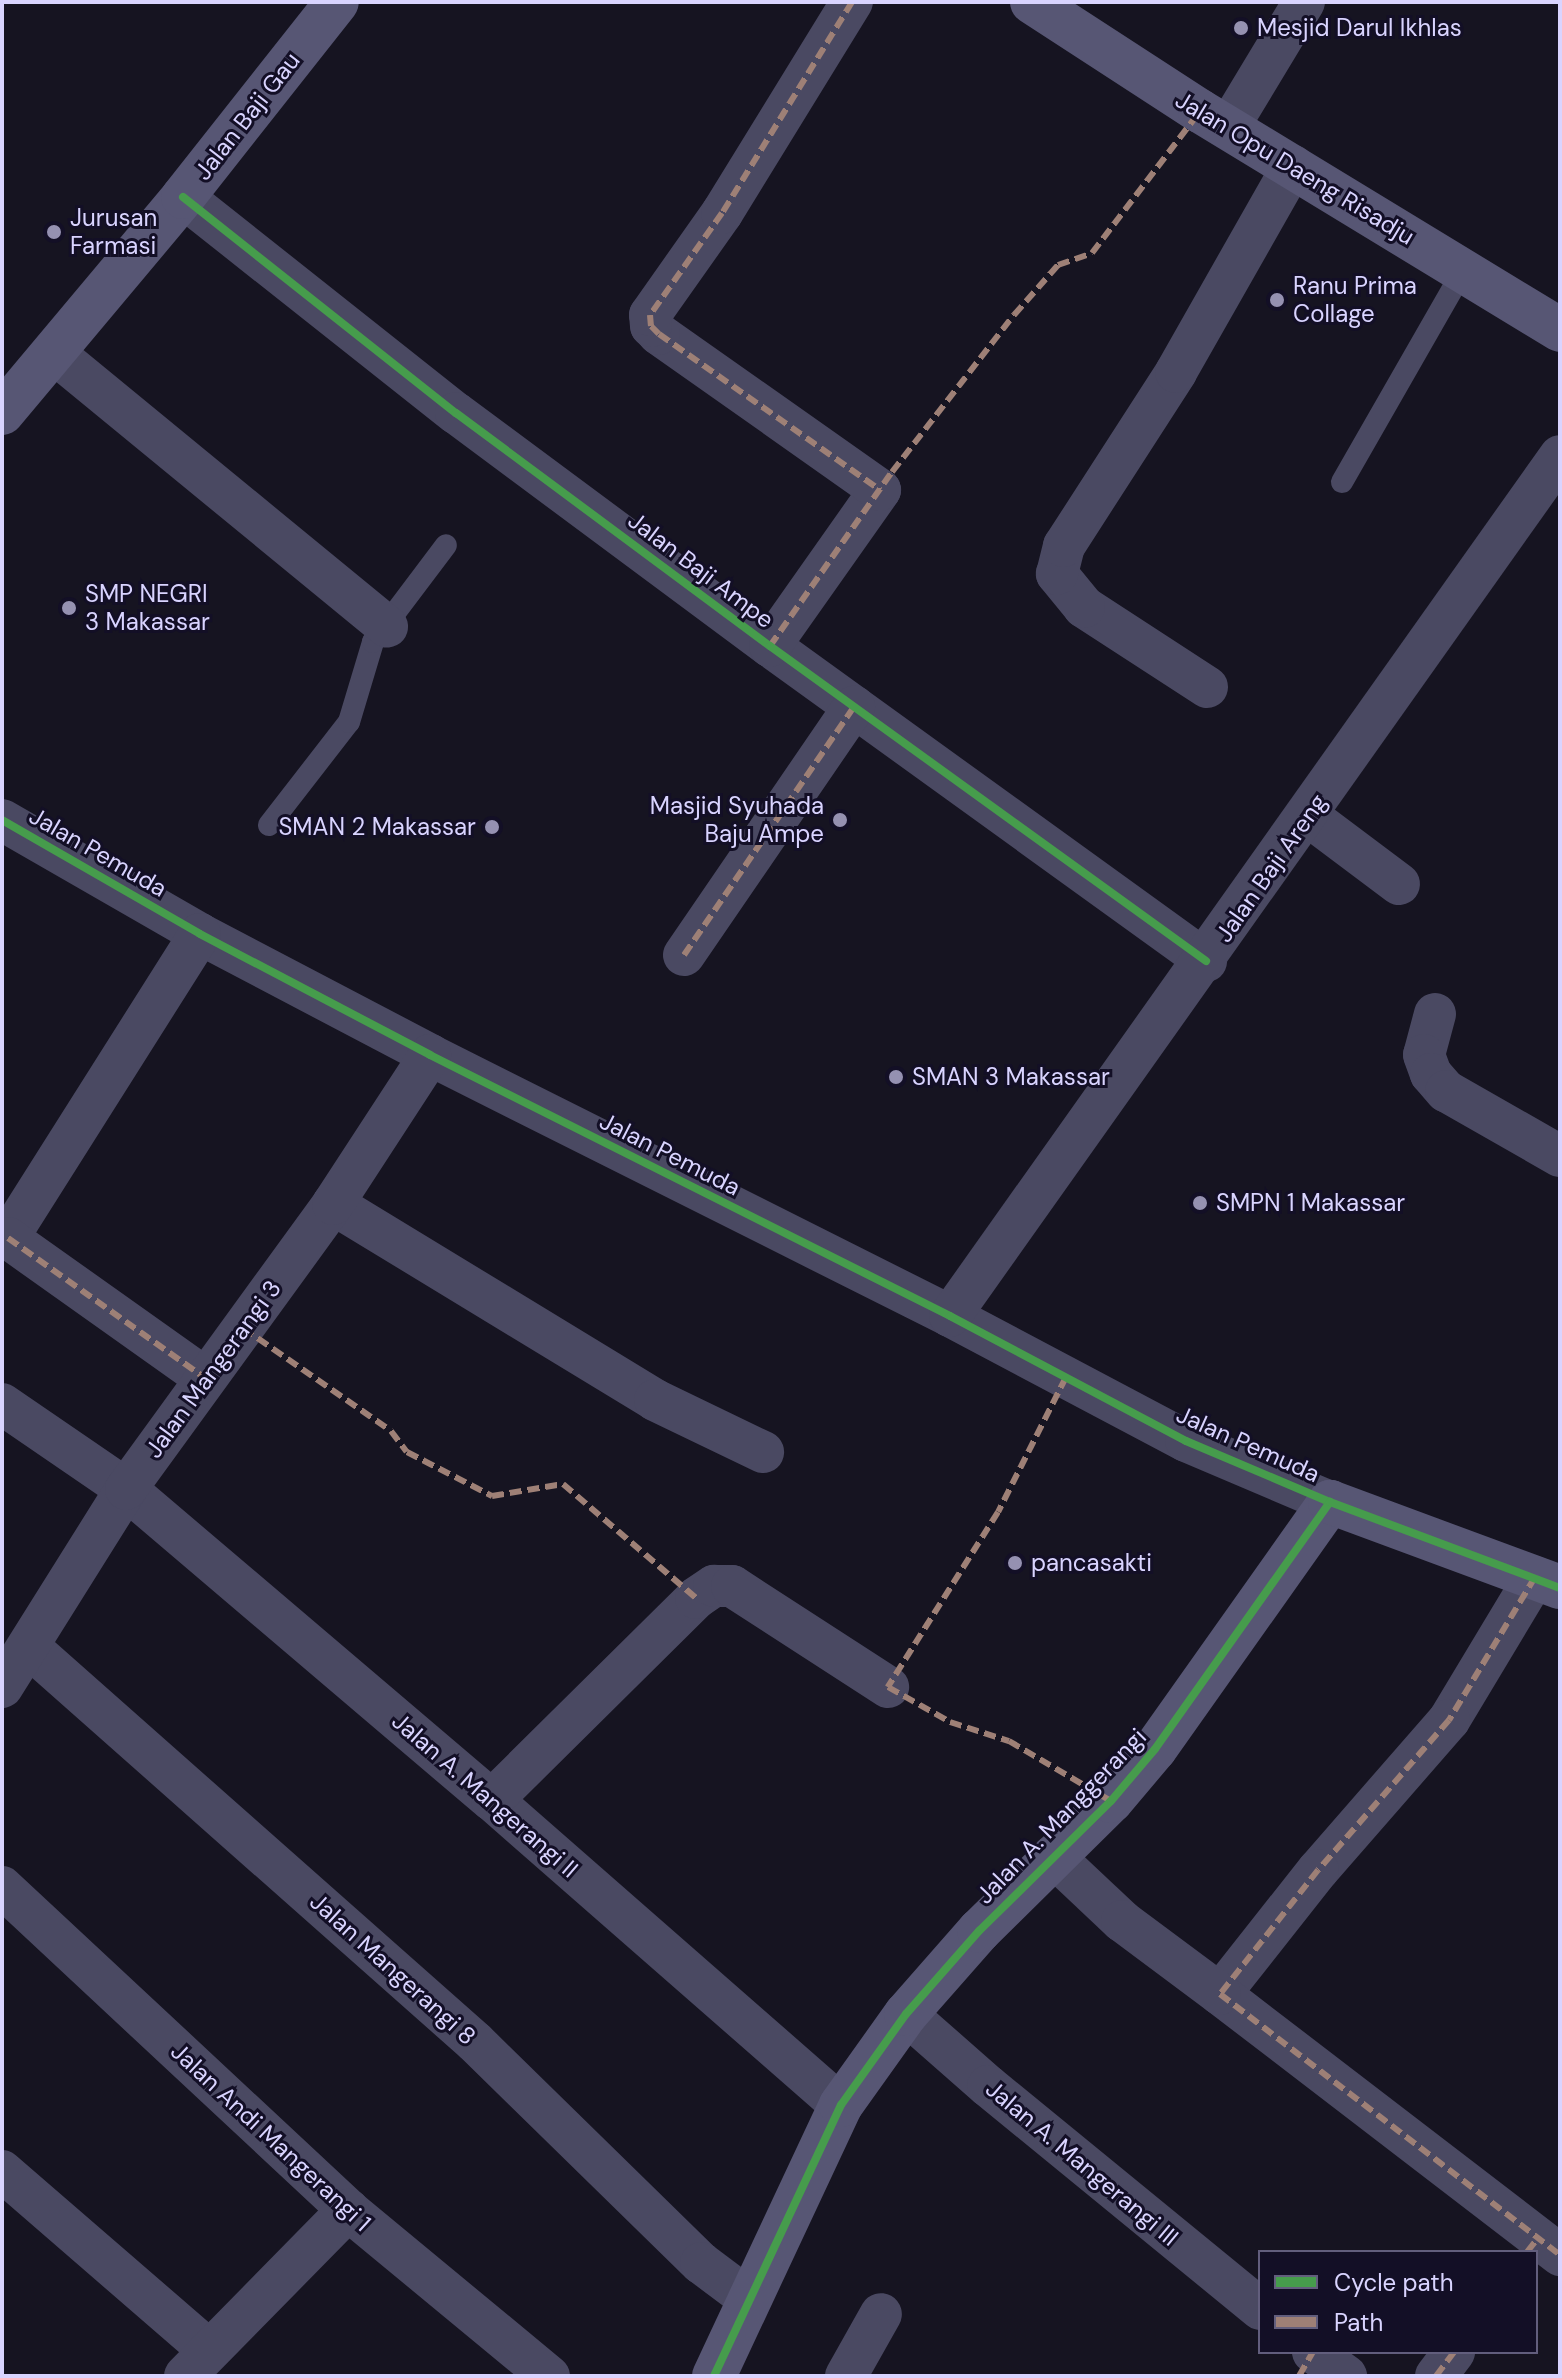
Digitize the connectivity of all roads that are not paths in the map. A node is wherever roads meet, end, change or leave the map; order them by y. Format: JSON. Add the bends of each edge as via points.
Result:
{"nodes":[{"id":1,"x":337,"y":2,"type":"edge"},
{"id":2,"x":852,"y":2,"type":"edge"},
{"id":3,"x":1304,"y":2,"type":"edge"},
{"id":4,"x":1059,"y":9,"type":"edge"},
{"id":5,"x":1228,"y":128,"type":"junction"},
{"id":6,"x":1293,"y":166,"type":"junction"},
{"id":7,"x":183,"y":197,"type":"junction"},
{"id":8,"x":1463,"y":271,"type":"junction"},
{"id":9,"x":1560,"y":330,"type":"edge"},
{"id":10,"x":54,"y":353,"type":"junction"},
{"id":11,"x":2,"y":413,"type":"edge"},
{"id":12,"x":1560,"y":456,"type":"edge"},
{"id":13,"x":1342,"y":482,"type":"dead end"},
{"id":14,"x":446,"y":545,"type":"dead end"},
{"id":15,"x":387,"y":627,"type":"junction"},
{"id":16,"x":770,"y":646,"type":"junction"},
{"id":17,"x":1207,"y":687,"type":"dead end"},
{"id":18,"x":854,"y":707,"type":"junction"},
{"id":19,"x":1307,"y":815,"type":"junction"},
{"id":20,"x":2,"y":820,"type":"edge"},
{"id":21,"x":269,"y":825,"type":"dead end"},
{"id":22,"x":1399,"y":884,"type":"dead end"},
{"id":23,"x":200,"y":934,"type":"junction"},
{"id":24,"x":684,"y":955,"type":"dead end"},
{"id":25,"x":1206,"y":961,"type":"junction"},
{"id":26,"x":1435,"y":1014,"type":"dead end"},
{"id":27,"x":430,"y":1055,"type":"junction"},
{"id":28,"x":1560,"y":1156,"type":"edge"},
{"id":29,"x":333,"y":1204,"type":"junction"},
{"id":30,"x":950,"y":1316,"type":"junction"},
{"id":31,"x":205,"y":1378,"type":"junction"},
{"id":32,"x":2,"y":1404,"type":"edge"},
{"id":33,"x":763,"y":1452,"type":"dead end"},
{"id":34,"x":126,"y":1489,"type":"junction"},
{"id":35,"x":1330,"y":1502,"type":"junction"},
{"id":36,"x":1554,"y":1585,"type":"edge"},
{"id":37,"x":30,"y":1648,"type":"junction"},
{"id":38,"x":2,"y":1687,"type":"edge"},
{"id":39,"x":888,"y":1687,"type":"dead end"},
{"id":40,"x":492,"y":1800,"type":"junction"},
{"id":41,"x":1053,"y":1856,"type":"junction"},
{"id":42,"x":2,"y":1887,"type":"edge"},
{"id":43,"x":1220,"y":1994,"type":"junction"},
{"id":44,"x":906,"y":2014,"type":"junction"},
{"id":45,"x":841,"y":2105,"type":"junction"},
{"id":46,"x":2,"y":2171,"type":"edge"},
{"id":47,"x":348,"y":2210,"type":"junction"},
{"id":48,"x":1542,"y":2248,"type":"edge"},
{"id":49,"x":749,"y":2299,"type":"junction"},
{"id":50,"x":1258,"y":2307,"type":"edge"},
{"id":51,"x":881,"y":2314,"type":"dead end"},
{"id":52,"x":1312,"y":2354,"type":"edge"},
{"id":53,"x":1316,"y":2354,"type":"edge"},
{"id":54,"x":1452,"y":2354,"type":"edge"},
{"id":55,"x":197,"y":2363,"type":"edge"},
{"id":56,"x":549,"y":2376,"type":"edge"},
{"id":57,"x":714,"y":2376,"type":"edge"},
{"id":58,"x":846,"y":2376,"type":"edge"},
{"id":59,"x":1299,"y":2376,"type":"edge"},
{"id":60,"x":1346,"y":2376,"type":"edge"},
{"id":61,"x":1436,"y":2376,"type":"edge"}],
"edges":[{"from":1,"to":7,"type":"street","name":"Jalan Baji Gau"},
{"from":2,"to":16,"type":"street","via":[[722,213],[650,315],[659,334],[880,490]]},
{"from":3,"to":5,"type":"street"},
{"from":4,"to":5,"type":"street","name":"Jalan Opu Daeng Risadju"},
{"from":5,"to":6,"type":"street","name":"Jalan Opu Daeng Risadju"},
{"from":6,"to":8,"type":"street","name":"Jalan Opu Daeng Risadju"},
{"from":6,"to":17,"type":"street","via":[[1176,372],[1064,546],[1057,574],[1084,607]]},
{"from":7,"to":10,"type":"street","name":"Jalan Baji Gau"},
{"from":7,"to":16,"type":"street","name":"Jalan Baji Ampe","via":[[456,413]]},
{"from":8,"to":9,"type":"street","name":"Jalan Opu Daeng Risadju"},
{"from":8,"to":13,"type":"lane"},
{"from":10,"to":11,"type":"street","name":"Jalan Baji Gau"},
{"from":10,"to":15,"type":"street"},
{"from":12,"to":19,"type":"street","name":"Jalan Baji Areng"},
{"from":14,"to":15,"type":"lane"},
{"from":15,"to":21,"type":"lane","via":[[373,642],[349,722]]},
{"from":16,"to":18,"type":"street","name":"Jalan Baji Ampe"},
{"from":18,"to":24,"type":"street"},
{"from":18,"to":25,"type":"street","name":"Jalan Baji Ampe"},
{"from":19,"to":22,"type":"street"},
{"from":19,"to":25,"type":"street","name":"Jalan Baji Areng"},
{"from":20,"to":23,"type":"street","name":"Jalan Pemuda"},
{"from":23,"to":27,"type":"street","name":"Jalan Pemuda"},
{"from":23,"to":31,"type":"street","via":[[8,1238]]},
{"from":25,"to":30,"type":"street","name":"Jalan Baji Areng"},
{"from":26,"to":28,"type":"street","via":[[1424,1055],[1431,1074],[1446,1091]]},
{"from":27,"to":29,"type":"street","name":"Jalan Mangerangi 3"},
{"from":27,"to":30,"type":"street","name":"Jalan Pemuda"},
{"from":29,"to":31,"type":"street","name":"Jalan Mangerangi 3"},
{"from":29,"to":33,"type":"street","via":[[655,1400]]},
{"from":30,"to":35,"type":"street","name":"Jalan Pemuda","via":[[1186,1441]]},
{"from":31,"to":34,"type":"street","name":"Jalan Mangerangi 3"},
{"from":32,"to":34,"type":"street","name":"Jalan A. Mangerangi II"},
{"from":34,"to":37,"type":"street","name":"Jalan Mangerangi 3"},
{"from":34,"to":40,"type":"street","name":"Jalan A. Mangerangi II"},
{"from":35,"to":36,"type":"street"},
{"from":35,"to":41,"type":"street","name":"Jalan A. Manggerangi","via":[[1155,1749],[1111,1801]]},
{"from":36,"to":43,"type":"street","via":[[1449,1720],[1318,1870]]},
{"from":37,"to":38,"type":"street","name":"Jalan Mangerangi 3"},
{"from":37,"to":49,"type":"street","name":"Jalan Mangerangi 8","via":[[475,2042],[701,2263]]},
{"from":39,"to":40,"type":"street","via":[[732,1586],[714,1586]]},
{"from":40,"to":45,"type":"street","name":"Jalan A. Mangerangi II"},
{"from":41,"to":43,"type":"street","via":[[1122,1921]]},
{"from":41,"to":44,"type":"street","name":"Jalan A. Manggerangi"},
{"from":42,"to":47,"type":"street","name":"Jalan Andi Mangerangi 1"},
{"from":43,"to":48,"type":"street"},
{"from":44,"to":45,"type":"street","name":"Jalan A. Manggerangi"},
{"from":44,"to":50,"type":"street","name":"Jalan A. Mangerangi III"},
{"from":45,"to":49,"type":"street","name":"Jalan A. Manggerangi"},
{"from":46,"to":55,"type":"street"},
{"from":47,"to":55,"type":"street"},
{"from":47,"to":56,"type":"street","name":"Jalan Andi Mangerangi 1"},
{"from":49,"to":57,"type":"street","name":"Jalan A. Manggerangi"},
{"from":51,"to":58,"type":"street"},
{"from":52,"to":59,"type":"street"},
{"from":53,"to":60,"type":"street"},
{"from":54,"to":61,"type":"street"}]}
